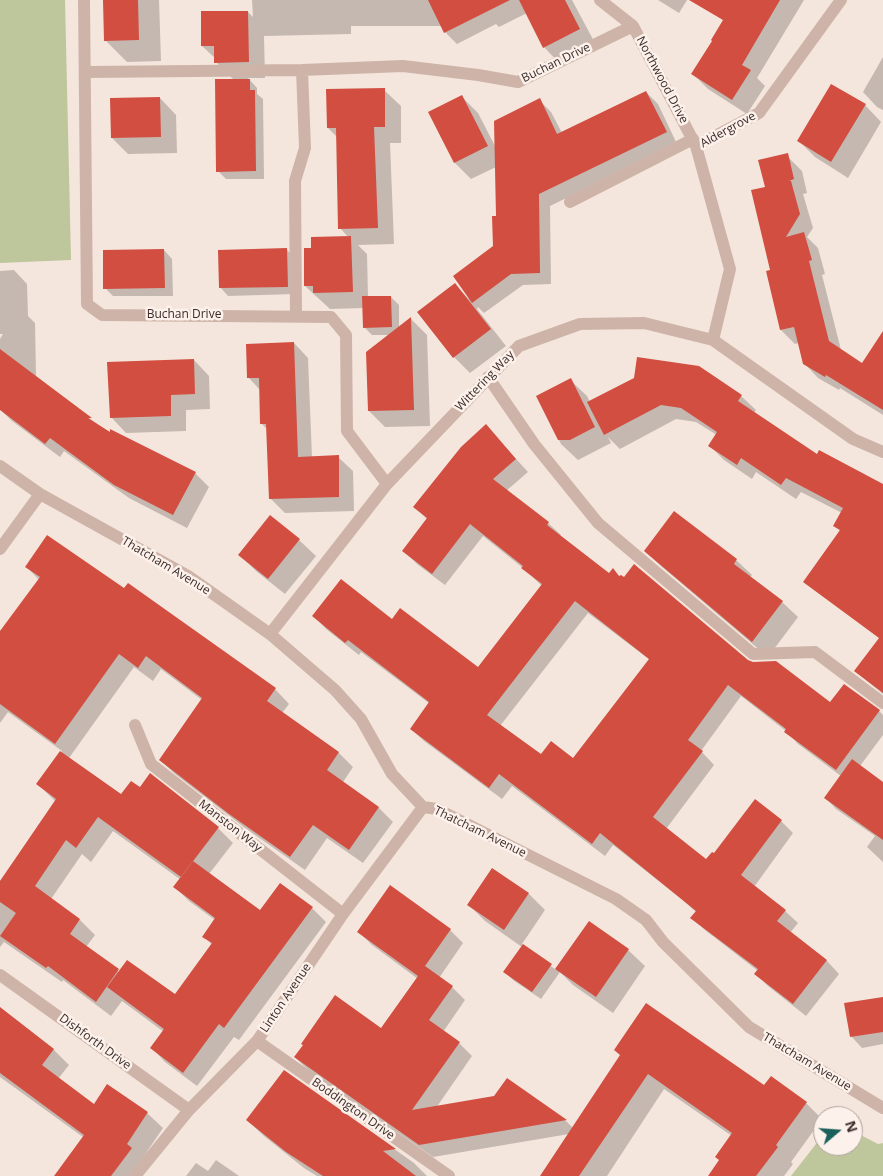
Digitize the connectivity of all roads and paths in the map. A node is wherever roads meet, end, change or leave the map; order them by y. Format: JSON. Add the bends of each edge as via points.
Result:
{"nodes":[{"id":1,"x":84,"y":0,"type":"edge"},
{"id":2,"x":600,"y":0,"type":"edge"},
{"id":3,"x":841,"y":0,"type":"edge"},
{"id":4,"x":633,"y":26,"type":"junction"},
{"id":5,"x":302,"y":70,"type":"junction"},
{"id":6,"x":86,"y":72,"type":"junction"},
{"id":7,"x":695,"y":143,"type":"junction"},
{"id":8,"x":570,"y":202,"type":"dead end"},
{"id":9,"x":296,"y":316,"type":"junction"},
{"id":10,"x":713,"y":340,"type":"junction"},
{"id":11,"x":488,"y":377,"type":"junction"},
{"id":12,"x":883,"y":452,"type":"edge"},
{"id":13,"x":0,"y":466,"type":"edge"},
{"id":14,"x":387,"y":484,"type":"junction"},
{"id":15,"x":40,"y":494,"type":"junction"},
{"id":16,"x":0,"y":549,"type":"edge"},
{"id":17,"x":270,"y":634,"type":"junction"},
{"id":18,"x":883,"y":703,"type":"edge"},
{"id":19,"x":135,"y":725,"type":"dead end"},
{"id":20,"x":423,"y":807,"type":"junction"},
{"id":21,"x":343,"y":914,"type":"junction"},
{"id":22,"x":0,"y":975,"type":"edge"},
{"id":23,"x":257,"y":1041,"type":"junction"},
{"id":24,"x":883,"y":1108,"type":"edge"},
{"id":25,"x":189,"y":1110,"type":"junction"},
{"id":26,"x":135,"y":1176,"type":"edge"},
{"id":27,"x":449,"y":1176,"type":"edge"}],
"edges":[{"from":1,"to":6,"type":"street","name":"Buchan Drive"},
{"from":2,"to":4,"type":"street","name":"Northwood Drive"},
{"from":3,"to":7,"type":"street","name":"Aldergrove","via":[[759,113]]},
{"from":4,"to":5,"type":"street","name":"Buchan Drive","via":[[518,82],[403,66]]},
{"from":4,"to":7,"type":"street","name":"Northwood Drive"},
{"from":5,"to":6,"type":"street","name":"Buchan Drive"},
{"from":5,"to":9,"type":"street","via":[[305,148],[295,180]]},
{"from":6,"to":9,"type":"street","name":"Buchan Drive","via":[[87,304],[102,315]]},
{"from":7,"to":8,"type":"street"},
{"from":7,"to":10,"type":"street","name":"Aldergrove","via":[[730,269]]},
{"from":9,"to":14,"type":"street","name":"Buchan Drive","via":[[331,317],[346,335],[347,431]]},
{"from":10,"to":11,"type":"street","name":"Wittering Way","via":[[644,323],[580,324],[519,346]]},
{"from":10,"to":12,"type":"street","name":"Wittering Way","via":[[853,439]]},
{"from":11,"to":14,"type":"street","name":"Wittering Way"},
{"from":11,"to":18,"type":"street","via":[[534,444],[598,523],[753,654],[815,652]]},
{"from":13,"to":15,"type":"street","name":"Thatcham Avenue"},
{"from":14,"to":17,"type":"street","name":"Wittering Way"},
{"from":15,"to":16,"type":"street"},
{"from":15,"to":17,"type":"street","name":"Thatcham Avenue","via":[[188,576]]},
{"from":17,"to":20,"type":"street","name":"Thatcham Avenue","via":[[335,690],[360,719],[392,774]]},
{"from":19,"to":21,"type":"street","name":"Manston Way","via":[[151,764]]},
{"from":20,"to":21,"type":"street","name":"Linton Avenue"},
{"from":20,"to":24,"type":"street","name":"Thatcham Avenue","via":[[437,809],[616,900],[646,920],[663,942],[749,1027]]},
{"from":21,"to":23,"type":"street","name":"Linton Avenue"},
{"from":22,"to":25,"type":"street","name":"Dishforth Drive"},
{"from":23,"to":25,"type":"street","name":"Linton Avenue"},
{"from":23,"to":27,"type":"street","name":"Boddington Drive"},
{"from":25,"to":26,"type":"street","name":"Linton Avenue"}]}
